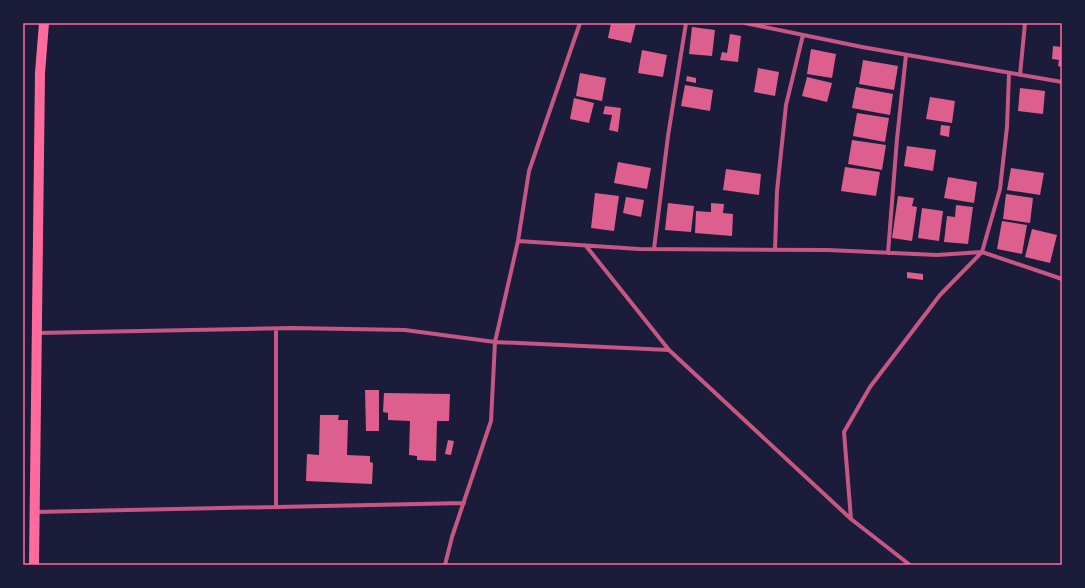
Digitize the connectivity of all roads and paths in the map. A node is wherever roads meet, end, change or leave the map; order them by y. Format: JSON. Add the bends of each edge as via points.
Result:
{"nodes":[{"id":1,"x":44,"y":23,"type":"edge"},
{"id":2,"x":580,"y":23,"type":"edge"},
{"id":3,"x":686,"y":23,"type":"edge"},
{"id":4,"x":745,"y":23,"type":"edge"},
{"id":5,"x":1025,"y":23,"type":"edge"},
{"id":6,"x":803,"y":35,"type":"junction"},
{"id":7,"x":906,"y":55,"type":"junction"},
{"id":8,"x":1009,"y":73,"type":"junction"},
{"id":9,"x":1020,"y":75,"type":"junction"},
{"id":10,"x":1062,"y":82,"type":"edge"},
{"id":11,"x":518,"y":241,"type":"junction"},
{"id":12,"x":586,"y":246,"type":"junction"},
{"id":13,"x":654,"y":249,"type":"junction"},
{"id":14,"x":775,"y":250,"type":"junction"},
{"id":15,"x":982,"y":252,"type":"junction"},
{"id":16,"x":888,"y":253,"type":"junction"},
{"id":17,"x":1062,"y":278,"type":"edge"},
{"id":18,"x":276,"y":329,"type":"junction"},
{"id":19,"x":37,"y":333,"type":"junction"},
{"id":20,"x":495,"y":342,"type":"junction"},
{"id":21,"x":669,"y":350,"type":"junction"},
{"id":22,"x":464,"y":503,"type":"junction"},
{"id":23,"x":276,"y":507,"type":"junction"},
{"id":24,"x":35,"y":512,"type":"junction"},
{"id":25,"x":851,"y":519,"type":"junction"},
{"id":26,"x":34,"y":565,"type":"edge"},
{"id":27,"x":444,"y":565,"type":"edge"},
{"id":28,"x":910,"y":565,"type":"edge"}],
"edges":[{"from":1,"to":19,"type":"main road","via":[[40,73]]},
{"from":2,"to":11,"type":"street","via":[[529,171]]},
{"from":3,"to":13,"type":"street"},
{"from":4,"to":6,"type":"street"},
{"from":5,"to":9,"type":"street"},
{"from":6,"to":7,"type":"street"},
{"from":6,"to":14,"type":"street","via":[[786,105]]},
{"from":7,"to":8,"type":"street"},
{"from":7,"to":16,"type":"street"},
{"from":8,"to":9,"type":"street"},
{"from":8,"to":15,"type":"street","via":[[1007,127],[1000,190]]},
{"from":9,"to":10,"type":"street"},
{"from":11,"to":12,"type":"street"},
{"from":11,"to":20,"type":"street"},
{"from":12,"to":13,"type":"street"},
{"from":12,"to":21,"type":"street"},
{"from":13,"to":14,"type":"street"},
{"from":14,"to":16,"type":"street"},
{"from":15,"to":16,"type":"street","via":[[937,255]]},
{"from":15,"to":17,"type":"street"},
{"from":15,"to":25,"type":"street","via":[[940,295],[870,387],[844,432]]},
{"from":18,"to":19,"type":"street"},
{"from":18,"to":20,"type":"street","via":[[404,330]]},
{"from":18,"to":23,"type":"street"},
{"from":19,"to":24,"type":"main road"},
{"from":20,"to":21,"type":"street"},
{"from":20,"to":22,"type":"street","via":[[491,421]]},
{"from":21,"to":25,"type":"street"},
{"from":22,"to":23,"type":"street"},
{"from":22,"to":27,"type":"street"},
{"from":23,"to":24,"type":"street"},
{"from":24,"to":26,"type":"main road"},
{"from":25,"to":28,"type":"street"}]}
